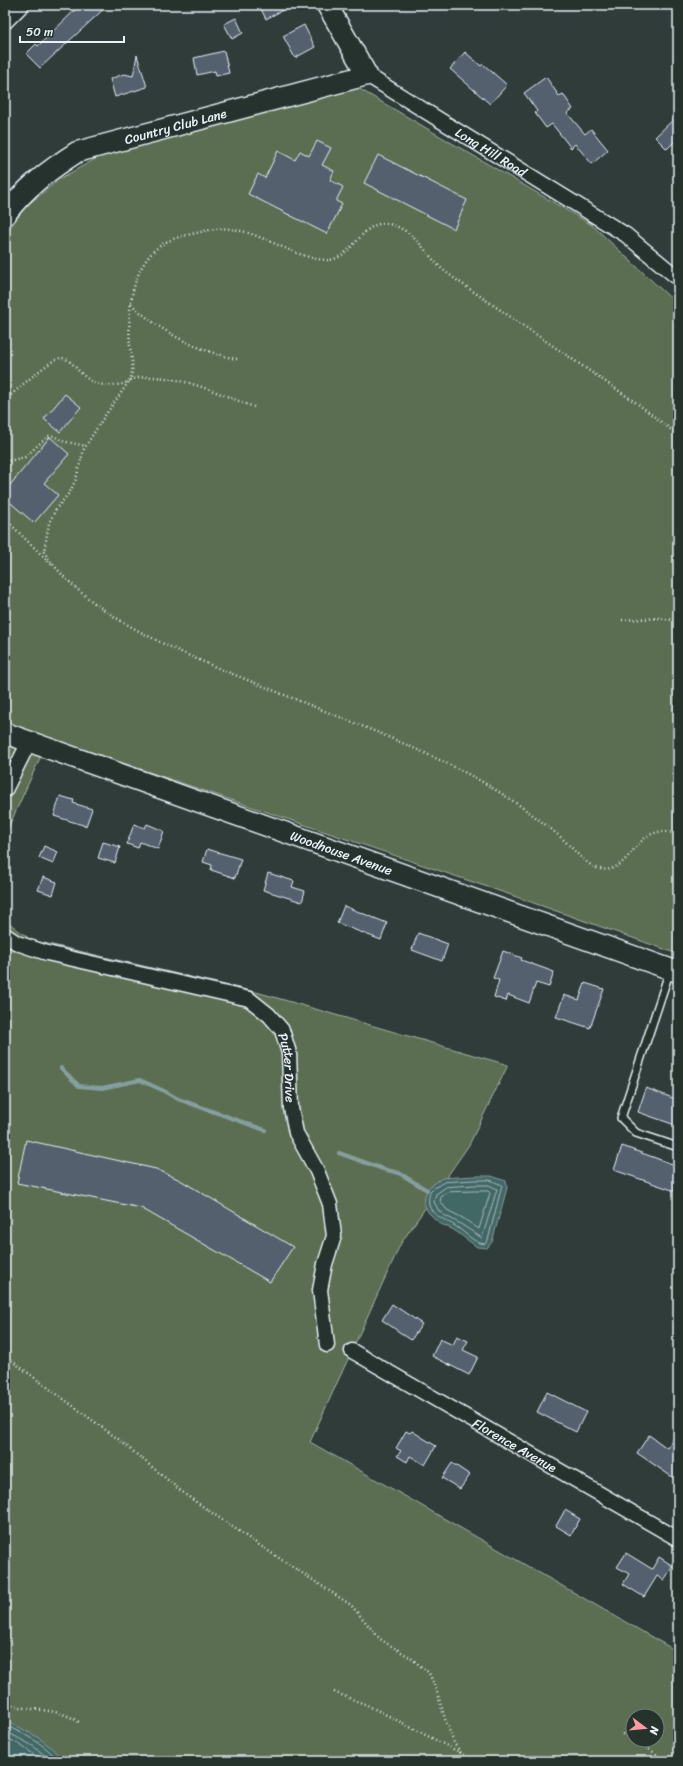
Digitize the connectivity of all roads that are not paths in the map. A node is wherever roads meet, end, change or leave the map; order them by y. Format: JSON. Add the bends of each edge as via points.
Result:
{"nodes":[{"id":1,"x":22,"y":5,"type":"edge"},
{"id":2,"x":327,"y":5,"type":"edge"},
{"id":3,"x":5,"y":22,"type":"edge"},
{"id":4,"x":367,"y":75,"type":"junction"},
{"id":5,"x":5,"y":215,"type":"edge"},
{"id":6,"x":678,"y":278,"type":"edge"},
{"id":7,"x":5,"y":733,"type":"edge"},
{"id":8,"x":29,"y":742,"type":"junction"},
{"id":9,"x":5,"y":790,"type":"edge"},
{"id":10,"x":5,"y":935,"type":"edge"},
{"id":11,"x":674,"y":971,"type":"edge"},
{"id":12,"x":678,"y":1147,"type":"edge"},
{"id":13,"x":328,"y":1345,"type":"dead end"},
{"id":14,"x":352,"y":1351,"type":"dead end"},
{"id":15,"x":678,"y":1539,"type":"edge"}],
"edges":[{"from":1,"to":3,"type":"street"},
{"from":2,"to":4,"type":"main road","name":"Long Hill Road"},
{"from":4,"to":5,"type":"main road","name":"Country Club Lane","via":[[77,152],[48,170],[17,199]]},
{"from":4,"to":6,"type":"street","name":"Long Hill Road","via":[[626,235]]},
{"from":7,"to":8,"type":"main road","name":"Woodhouse Avenue"},
{"from":8,"to":9,"type":"street"},
{"from":8,"to":11,"type":"main road","name":"Woodhouse Avenue"},
{"from":10,"to":13,"type":"street","name":"Putter Drive","via":[[17,943],[47,953],[249,999],[269,1015],[282,1030],[289,1053],[291,1108],[296,1133],[317,1171],[330,1204],[334,1236],[320,1290]]},
{"from":11,"to":12,"type":"lane","via":[[620,1118],[636,1133]]},
{"from":14,"to":15,"type":"street","name":"Florence Avenue"}]}
